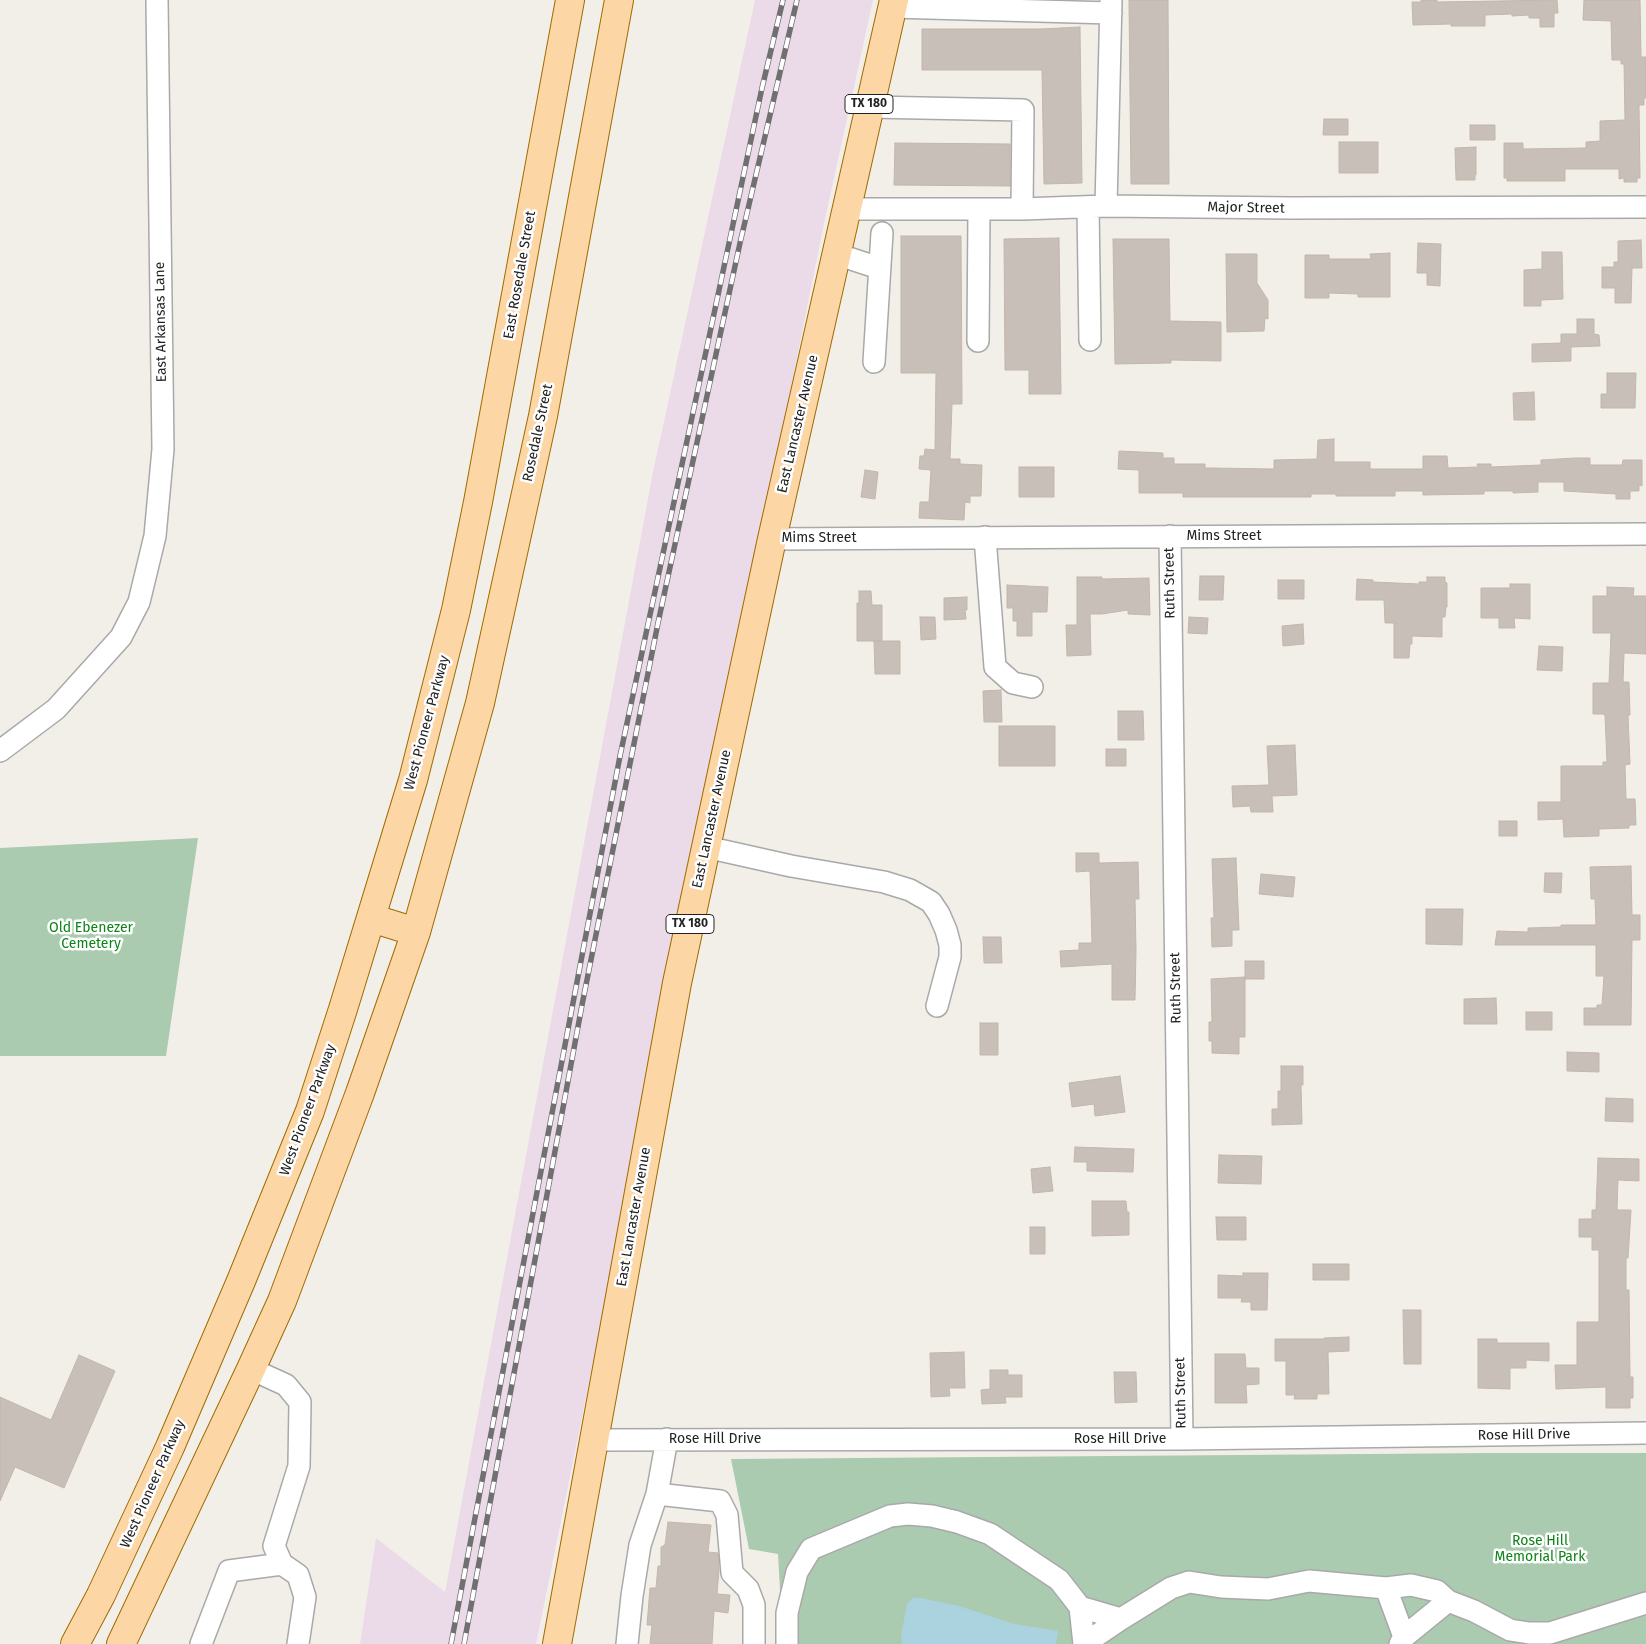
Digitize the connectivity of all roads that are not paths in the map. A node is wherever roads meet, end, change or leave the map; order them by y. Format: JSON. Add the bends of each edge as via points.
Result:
{"nodes":[{"id":1,"x":157,"y":0,"type":"edge"},
{"id":2,"x":570,"y":0,"type":"edge"},
{"id":3,"x":619,"y":0,"type":"edge"},
{"id":4,"x":893,"y":4,"type":"edge"},
{"id":5,"x":1111,"y":6,"type":"edge"},
{"id":6,"x":869,"y":107,"type":"junction"},
{"id":7,"x":1097,"y":206,"type":"junction"},
{"id":8,"x":1646,"y":207,"type":"edge"},
{"id":9,"x":846,"y":209,"type":"junction"},
{"id":10,"x":978,"y":209,"type":"junction"},
{"id":11,"x":1022,"y":209,"type":"junction"},
{"id":12,"x":882,"y":233,"type":"dead end"},
{"id":13,"x":836,"y":254,"type":"junction"},
{"id":14,"x":879,"y":268,"type":"junction"},
{"id":15,"x":1090,"y":340,"type":"dead end"},
{"id":16,"x":978,"y":341,"type":"dead end"},
{"id":17,"x":874,"y":362,"type":"dead end"},
{"id":18,"x":1646,"y":534,"type":"edge"},
{"id":19,"x":1170,"y":536,"type":"junction"},
{"id":20,"x":985,"y":537,"type":"junction"},
{"id":21,"x":772,"y":538,"type":"junction"},
{"id":22,"x":469,"y":549,"type":"joint"},
{"id":23,"x":1032,"y":687,"type":"dead end"},
{"id":24,"x":0,"y":751,"type":"edge"},
{"id":25,"x":706,"y":847,"type":"junction"},
{"id":26,"x":371,"y":918,"type":"junction"},
{"id":27,"x":416,"y":932,"type":"junction"},
{"id":28,"x":937,"y":1006,"type":"dead end"},
{"id":29,"x":251,"y":1369,"type":"junction"},
{"id":30,"x":1646,"y":1433,"type":"edge"},
{"id":31,"x":1182,"y":1439,"type":"junction"},
{"id":32,"x":593,"y":1440,"type":"junction"},
{"id":33,"x":667,"y":1440,"type":"junction"},
{"id":34,"x":657,"y":1494,"type":"junction"},
{"id":35,"x":282,"y":1564,"type":"junction"},
{"id":36,"x":1386,"y":1588,"type":"junction"},
{"id":37,"x":1448,"y":1601,"type":"junction"},
{"id":38,"x":1646,"y":1603,"type":"edge"},
{"id":39,"x":1080,"y":1608,"type":"junction"},
{"id":40,"x":1121,"y":1619,"type":"junction"},
{"id":41,"x":1402,"y":1640,"type":"edge"},
{"id":42,"x":75,"y":1644,"type":"edge"},
{"id":43,"x":121,"y":1644,"type":"edge"},
{"id":44,"x":201,"y":1644,"type":"edge"},
{"id":45,"x":298,"y":1644,"type":"edge"},
{"id":46,"x":557,"y":1644,"type":"edge"},
{"id":47,"x":627,"y":1644,"type":"edge"},
{"id":48,"x":754,"y":1644,"type":"edge"},
{"id":49,"x":787,"y":1644,"type":"edge"},
{"id":50,"x":1084,"y":1644,"type":"edge"}],
"edges":[{"from":1,"to":24,"type":"street","name":"East Arkansas Lane","via":[[162,449],[155,536],[139,602],[121,637],[56,709]]},
{"from":2,"to":22,"type":"main road","name":"East Rosedale Street"},
{"from":3,"to":27,"type":"main road","name":"Rosedale Street","via":[[541,425],[480,703]]},
{"from":4,"to":5,"type":"street"},
{"from":4,"to":6,"type":"main road","name":"East Lancaster Avenue","number":"TX 180"},
{"from":5,"to":7,"type":"street"},
{"from":6,"to":9,"type":"main road","name":"East Lancaster Avenue","number":"TX 180"},
{"from":6,"to":11,"type":"street","via":[[1023,110]]},
{"from":7,"to":8,"type":"street","name":"Major Street"},
{"from":7,"to":11,"type":"street","name":"Major Street"},
{"from":7,"to":15,"type":"street"},
{"from":9,"to":10,"type":"street","name":"Major Street"},
{"from":9,"to":13,"type":"main road","name":"East Lancaster Avenue","number":"TX 180"},
{"from":10,"to":11,"type":"street","name":"Major Street"},
{"from":10,"to":16,"type":"street"},
{"from":12,"to":14,"type":"street"},
{"from":13,"to":14,"type":"street"},
{"from":13,"to":21,"type":"main road","name":"East Lancaster Avenue","number":"TX 180"},
{"from":14,"to":17,"type":"street"},
{"from":18,"to":19,"type":"street","name":"Mims Street"},
{"from":19,"to":20,"type":"street","name":"Mims Street"},
{"from":19,"to":31,"type":"street","name":"Ruth Street"},
{"from":20,"to":21,"type":"street","name":"Mims Street"},
{"from":20,"to":23,"type":"street","via":[[995,667],[1012,683]]},
{"from":21,"to":25,"type":"main road","name":"East Lancaster Avenue","number":"TX 180"},
{"from":22,"to":26,"type":"main road","name":"West Pioneer Parkway","via":[[413,780]]},
{"from":25,"to":28,"type":"street","via":[[884,882],[910,890],[931,902],[950,945],[950,957]]},
{"from":25,"to":32,"type":"main road","name":"East Lancaster Avenue","number":"TX 180","via":[[677,983]]},
{"from":26,"to":27,"type":"main road"},
{"from":26,"to":42,"type":"main road","name":"West Pioneer Parkway","via":[[310,1110],[241,1282],[140,1513]]},
{"from":27,"to":29,"type":"main road","via":[[282,1301]]},
{"from":29,"to":35,"type":"street","via":[[286,1386],[300,1402],[299,1466],[274,1546]]},
{"from":29,"to":43,"type":"main road"},
{"from":30,"to":31,"type":"street","name":"Rose Hill Drive"},
{"from":31,"to":33,"type":"street","name":"Rose Hill Drive"},
{"from":32,"to":33,"type":"street","name":"Rose Hill Drive"},
{"from":32,"to":46,"type":"main road","name":"East Lancaster Avenue","number":"TX 180"},
{"from":33,"to":34,"type":"street"},
{"from":34,"to":47,"type":"street","via":[[640,1546]]},
{"from":34,"to":48,"type":"street","via":[[720,1501],[727,1515],[732,1574],[748,1589],[754,1605]]},
{"from":35,"to":44,"type":"street","via":[[229,1572]]},
{"from":35,"to":45,"type":"street","via":[[298,1575],[305,1597]]},
{"from":36,"to":37,"type":"street","via":[[1411,1584],[1437,1592]]},
{"from":36,"to":40,"type":"street","via":[[1310,1581],[1268,1589],[1189,1582],[1172,1588]]},
{"from":36,"to":41,"type":"street"},
{"from":37,"to":38,"type":"street","via":[[1510,1630],[1529,1633],[1550,1633]]},
{"from":37,"to":41,"type":"street"},
{"from":39,"to":40,"type":"street"},
{"from":39,"to":49,"type":"street","via":[[1059,1580],[990,1534],[932,1516],[890,1516],[811,1549],[797,1572],[787,1613]]},
{"from":39,"to":50,"type":"street"},
{"from":40,"to":50,"type":"street"}]}
